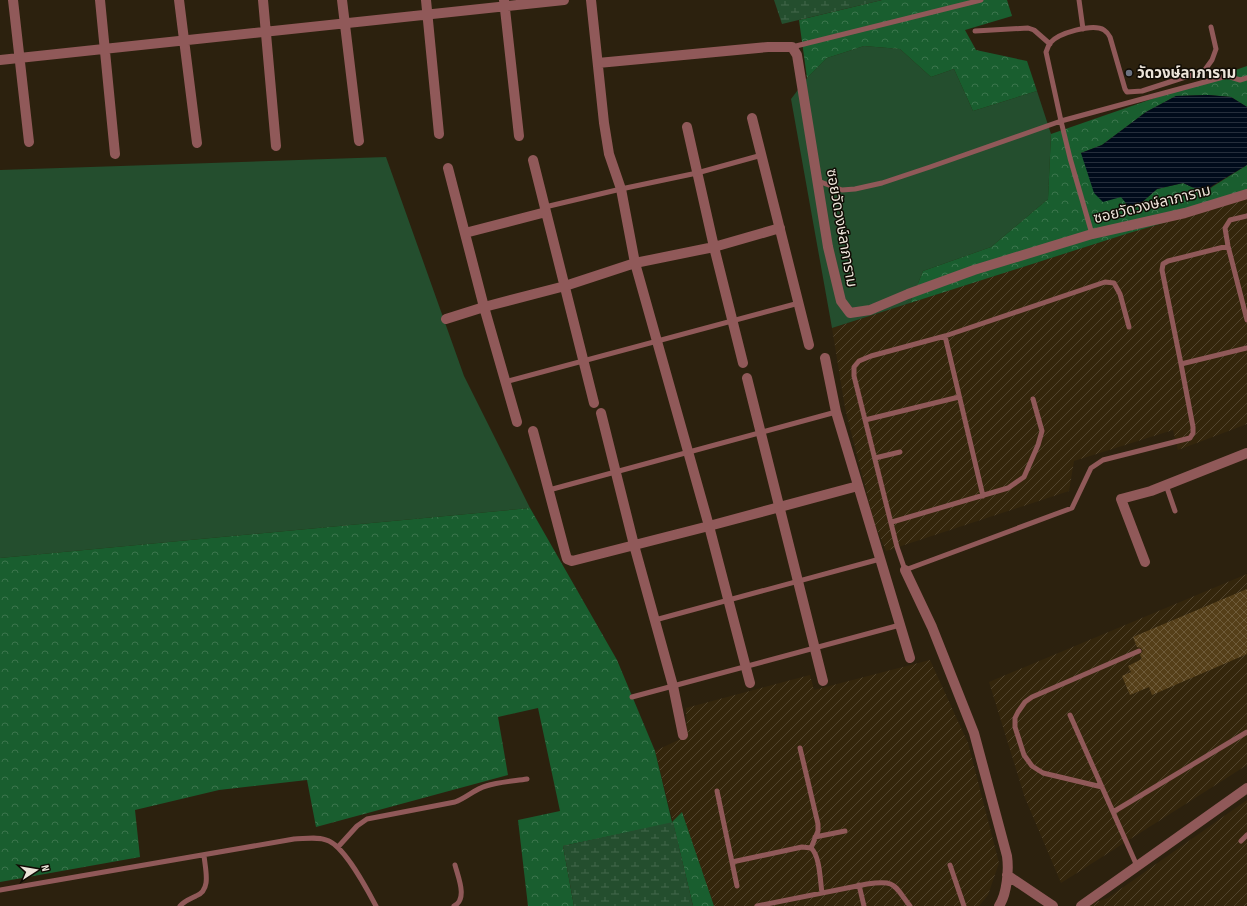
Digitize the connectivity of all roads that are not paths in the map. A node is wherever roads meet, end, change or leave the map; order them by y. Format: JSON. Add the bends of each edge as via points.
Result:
{"nodes":[{"id":1,"x":13,"y":0,"type":"edge"},
{"id":2,"x":100,"y":0,"type":"edge"},
{"id":3,"x":179,"y":0,"type":"edge"},
{"id":4,"x":263,"y":0,"type":"edge"},
{"id":5,"x":342,"y":0,"type":"edge"},
{"id":6,"x":426,"y":0,"type":"edge"},
{"id":7,"x":564,"y":0,"type":"edge"},
{"id":8,"x":591,"y":0,"type":"edge"},
{"id":9,"x":981,"y":0,"type":"edge"},
{"id":10,"x":1079,"y":0,"type":"edge"},
{"id":11,"x":505,"y":3,"type":"edge"},
{"id":12,"x":428,"y":14,"type":"junction"},
{"id":13,"x":345,"y":23,"type":"junction"},
{"id":14,"x":1211,"y":27,"type":"dead end"},
{"id":15,"x":1083,"y":29,"type":"junction"},
{"id":16,"x":975,"y":31,"type":"dead end"},
{"id":17,"x":266,"y":32,"type":"junction"},
{"id":18,"x":184,"y":41,"type":"junction"},
{"id":19,"x":1050,"y":44,"type":"junction"},
{"id":20,"x":792,"y":47,"type":"junction"},
{"id":21,"x":105,"y":49,"type":"junction"},
{"id":22,"x":20,"y":58,"type":"junction"},
{"id":23,"x":0,"y":60,"type":"edge"},
{"id":24,"x":598,"y":63,"type":"junction"},
{"id":25,"x":1247,"y":78,"type":"edge"},
{"id":26,"x":752,"y":118,"type":"dead end"},
{"id":27,"x":1061,"y":121,"type":"junction"},
{"id":28,"x":687,"y":127,"type":"dead end"},
{"id":29,"x":439,"y":134,"type":"dead end"},
{"id":30,"x":519,"y":136,"type":"dead end"},
{"id":31,"x":359,"y":141,"type":"dead end"},
{"id":32,"x":29,"y":142,"type":"dead end"},
{"id":33,"x":197,"y":143,"type":"dead end"},
{"id":34,"x":276,"y":146,"type":"dead end"},
{"id":35,"x":116,"y":154,"type":"dead end"},
{"id":36,"x":762,"y":155,"type":"junction"},
{"id":37,"x":533,"y":160,"type":"dead end"},
{"id":38,"x":448,"y":168,"type":"dead end"},
{"id":39,"x":697,"y":173,"type":"junction"},
{"id":40,"x":818,"y":181,"type":"junction"},
{"id":41,"x":621,"y":189,"type":"junction"},
{"id":42,"x":1247,"y":194,"type":"edge"},
{"id":43,"x":545,"y":210,"type":"junction"},
{"id":44,"x":1247,"y":216,"type":"edge"},
{"id":45,"x":780,"y":228,"type":"junction"},
{"id":46,"x":465,"y":233,"type":"junction"},
{"id":47,"x":1092,"y":234,"type":"junction"},
{"id":48,"x":1228,"y":246,"type":"junction"},
{"id":49,"x":714,"y":247,"type":"junction"},
{"id":50,"x":636,"y":263,"type":"junction"},
{"id":51,"x":565,"y":286,"type":"junction"},
{"id":52,"x":799,"y":303,"type":"junction"},
{"id":53,"x":484,"y":307,"type":"junction"},
{"id":54,"x":446,"y":319,"type":"dead end"},
{"id":55,"x":1247,"y":320,"type":"edge"},
{"id":56,"x":732,"y":321,"type":"junction"},
{"id":57,"x":1129,"y":327,"type":"dead end"},
{"id":58,"x":945,"y":336,"type":"junction"},
{"id":59,"x":657,"y":340,"type":"junction"},
{"id":60,"x":809,"y":345,"type":"dead end"},
{"id":61,"x":1247,"y":348,"type":"edge"},
{"id":62,"x":825,"y":358,"type":"dead end"},
{"id":63,"x":584,"y":361,"type":"junction"},
{"id":64,"x":743,"y":363,"type":"dead end"},
{"id":65,"x":1181,"y":364,"type":"junction"},
{"id":66,"x":747,"y":378,"type":"dead end"},
{"id":67,"x":505,"y":382,"type":"junction"},
{"id":68,"x":959,"y":397,"type":"junction"},
{"id":69,"x":1033,"y":400,"type":"dead end"},
{"id":70,"x":594,"y":403,"type":"dead end"},
{"id":71,"x":836,"y":412,"type":"junction"},
{"id":72,"x":601,"y":413,"type":"dead end"},
{"id":73,"x":865,"y":420,"type":"junction"},
{"id":74,"x":516,"y":422,"type":"dead end"},
{"id":75,"x":533,"y":431,"type":"dead end"},
{"id":76,"x":761,"y":433,"type":"junction"},
{"id":77,"x":688,"y":452,"type":"junction"},
{"id":78,"x":900,"y":452,"type":"dead end"},
{"id":79,"x":1247,"y":453,"type":"edge"},
{"id":80,"x":875,"y":458,"type":"junction"},
{"id":81,"x":616,"y":472,"type":"junction"},
{"id":82,"x":1166,"y":485,"type":"junction"},
{"id":83,"x":858,"y":486,"type":"junction"},
{"id":84,"x":549,"y":490,"type":"junction"},
{"id":85,"x":983,"y":496,"type":"junction"},
{"id":86,"x":779,"y":507,"type":"junction"},
{"id":87,"x":1175,"y":511,"type":"dead end"},
{"id":88,"x":892,"y":522,"type":"junction"},
{"id":89,"x":709,"y":526,"type":"junction"},
{"id":90,"x":634,"y":544,"type":"junction"},
{"id":91,"x":880,"y":559,"type":"junction"},
{"id":92,"x":1145,"y":562,"type":"dead end"},
{"id":93,"x":905,"y":570,"type":"junction"},
{"id":94,"x":798,"y":581,"type":"junction"},
{"id":95,"x":728,"y":601,"type":"junction"},
{"id":96,"x":655,"y":620,"type":"junction"},
{"id":97,"x":900,"y":625,"type":"junction"},
{"id":98,"x":815,"y":648,"type":"junction"},
{"id":99,"x":1139,"y":651,"type":"dead end"},
{"id":100,"x":910,"y":658,"type":"dead end"},
{"id":101,"x":746,"y":665,"type":"junction"},
{"id":102,"x":823,"y":681,"type":"dead end"},
{"id":103,"x":750,"y":683,"type":"dead end"},
{"id":104,"x":673,"y":686,"type":"junction"},
{"id":105,"x":632,"y":697,"type":"dead end"},
{"id":106,"x":1070,"y":715,"type":"dead end"},
{"id":107,"x":1247,"y":732,"type":"edge"},
{"id":108,"x":683,"y":735,"type":"dead end"},
{"id":109,"x":800,"y":748,"type":"dead end"},
{"id":110,"x":527,"y":779,"type":"dead end"},
{"id":111,"x":1102,"y":786,"type":"junction"},
{"id":112,"x":1247,"y":788,"type":"edge"},
{"id":113,"x":717,"y":791,"type":"dead end"},
{"id":114,"x":1113,"y":812,"type":"junction"},
{"id":115,"x":845,"y":831,"type":"dead end"},
{"id":116,"x":1247,"y":835,"type":"edge"},
{"id":117,"x":816,"y":837,"type":"junction"},
{"id":118,"x":1241,"y":841,"type":"dead end"},
{"id":119,"x":338,"y":847,"type":"junction"},
{"id":120,"x":811,"y":848,"type":"junction"},
{"id":121,"x":204,"y":855,"type":"junction"},
{"id":122,"x":732,"y":862,"type":"junction"},
{"id":123,"x":456,"y":865,"type":"dead end"},
{"id":124,"x":950,"y":865,"type":"dead end"},
{"id":125,"x":1137,"y":866,"type":"junction"},
{"id":126,"x":1007,"y":875,"type":"junction"},
{"id":127,"x":859,"y":885,"type":"junction"},
{"id":128,"x":737,"y":886,"type":"dead end"},
{"id":129,"x":0,"y":890,"type":"edge"},
{"id":130,"x":822,"y":893,"type":"junction"},
{"id":131,"x":180,"y":906,"type":"edge"},
{"id":132,"x":376,"y":906,"type":"edge"},
{"id":133,"x":454,"y":906,"type":"edge"},
{"id":134,"x":757,"y":906,"type":"edge"},
{"id":135,"x":864,"y":906,"type":"edge"},
{"id":136,"x":910,"y":906,"type":"edge"},
{"id":137,"x":964,"y":906,"type":"edge"},
{"id":138,"x":999,"y":906,"type":"edge"},
{"id":139,"x":1053,"y":906,"type":"edge"},
{"id":140,"x":1081,"y":906,"type":"edge"}],
"edges":[{"from":1,"to":22,"type":"street"},
{"from":2,"to":21,"type":"street"},
{"from":3,"to":18,"type":"street"},
{"from":4,"to":17,"type":"street"},
{"from":5,"to":13,"type":"street"},
{"from":6,"to":12,"type":"street"},
{"from":7,"to":11,"type":"street"},
{"from":8,"to":24,"type":"street"},
{"from":9,"to":20,"type":"lane"},
{"from":10,"to":15,"type":"lane"},
{"from":11,"to":12,"type":"street"},
{"from":11,"to":30,"type":"street"},
{"from":12,"to":13,"type":"street"},
{"from":12,"to":29,"type":"street"},
{"from":13,"to":17,"type":"street"},
{"from":13,"to":31,"type":"street"},
{"from":14,"to":15,"type":"lane","via":[[1216,49],[1204,71],[1142,91],[1127,92],[1106,30]]},
{"from":15,"to":19,"type":"lane","via":[[1059,37]]},
{"from":16,"to":19,"type":"lane","via":[[1028,28]]},
{"from":17,"to":18,"type":"street"},
{"from":17,"to":34,"type":"street"},
{"from":18,"to":21,"type":"street"},
{"from":18,"to":33,"type":"street"},
{"from":19,"to":27,"type":"lane","via":[[1046,52],[1047,60]]},
{"from":20,"to":24,"type":"street"},
{"from":20,"to":40,"type":"street","name":"ซอยวัดวงษ์ลาภาราม","via":[[796,56]]},
{"from":21,"to":22,"type":"street"},
{"from":21,"to":35,"type":"street"},
{"from":22,"to":23,"type":"street"},
{"from":22,"to":32,"type":"street"},
{"from":24,"to":41,"type":"street","via":[[609,154]]},
{"from":25,"to":27,"type":"lane","via":[[1240,80],[1226,76]]},
{"from":26,"to":36,"type":"street"},
{"from":27,"to":40,"type":"lane","via":[[882,183],[842,190]]},
{"from":27,"to":47,"type":"lane"},
{"from":28,"to":39,"type":"street"},
{"from":36,"to":39,"type":"lane"},
{"from":36,"to":45,"type":"street"},
{"from":37,"to":43,"type":"street"},
{"from":38,"to":46,"type":"street"},
{"from":39,"to":41,"type":"lane"},
{"from":39,"to":49,"type":"street"},
{"from":40,"to":47,"type":"street","name":"ซอยวัดวงษ์ลาภาราม","via":[[828,247],[840,301],[850,313],[870,310],[974,270]]},
{"from":41,"to":43,"type":"lane"},
{"from":41,"to":50,"type":"street"},
{"from":42,"to":47,"type":"street","name":"ซอยวัดวงษ์ลาภาราม","via":[[1185,213]]},
{"from":43,"to":46,"type":"street"},
{"from":43,"to":51,"type":"street"},
{"from":44,"to":48,"type":"lane","via":[[1230,220],[1225,228]]},
{"from":45,"to":49,"type":"street"},
{"from":45,"to":52,"type":"street"},
{"from":46,"to":53,"type":"street"},
{"from":48,"to":55,"type":"lane"},
{"from":48,"to":65,"type":"lane","via":[[1163,264],[1162,270]]},
{"from":49,"to":50,"type":"street"},
{"from":49,"to":56,"type":"street"},
{"from":50,"to":51,"type":"street"},
{"from":50,"to":59,"type":"street"},
{"from":51,"to":53,"type":"street"},
{"from":51,"to":63,"type":"street"},
{"from":52,"to":56,"type":"lane"},
{"from":52,"to":60,"type":"street"},
{"from":53,"to":54,"type":"street"},
{"from":53,"to":67,"type":"street"},
{"from":56,"to":59,"type":"lane"},
{"from":56,"to":64,"type":"street"},
{"from":57,"to":58,"type":"lane","via":[[1120,294],[1114,283],[1104,282]]},
{"from":58,"to":68,"type":"lane"},
{"from":58,"to":73,"type":"lane","via":[[859,361],[854,367],[854,376]]},
{"from":59,"to":63,"type":"lane"},
{"from":59,"to":77,"type":"street"},
{"from":61,"to":65,"type":"lane"},
{"from":62,"to":71,"type":"street"},
{"from":63,"to":67,"type":"lane"},
{"from":63,"to":70,"type":"street"},
{"from":65,"to":93,"type":"lane","via":[[1193,427],[1190,438],[1103,460],[1092,468],[1072,508]]},
{"from":66,"to":76,"type":"street"},
{"from":67,"to":74,"type":"street"},
{"from":68,"to":73,"type":"lane"},
{"from":68,"to":85,"type":"lane"},
{"from":69,"to":85,"type":"lane","via":[[1042,431],[1024,477],[1008,488]]},
{"from":71,"to":76,"type":"lane"},
{"from":71,"to":83,"type":"street"},
{"from":72,"to":81,"type":"street"},
{"from":73,"to":80,"type":"lane"},
{"from":75,"to":84,"type":"street"},
{"from":76,"to":77,"type":"lane"},
{"from":76,"to":86,"type":"street"},
{"from":77,"to":81,"type":"lane"},
{"from":77,"to":89,"type":"street"},
{"from":78,"to":80,"type":"lane"},
{"from":79,"to":82,"type":"street"},
{"from":80,"to":88,"type":"lane"},
{"from":81,"to":84,"type":"lane"},
{"from":81,"to":90,"type":"street"},
{"from":82,"to":87,"type":"lane"},
{"from":82,"to":92,"type":"street","via":[[1121,499]]},
{"from":83,"to":86,"type":"street"},
{"from":83,"to":91,"type":"street"},
{"from":84,"to":90,"type":"street","via":[[568,559],[572,561]]},
{"from":85,"to":88,"type":"lane"},
{"from":86,"to":89,"type":"street"},
{"from":86,"to":94,"type":"street"},
{"from":88,"to":93,"type":"lane"},
{"from":89,"to":90,"type":"street"},
{"from":89,"to":95,"type":"street"},
{"from":90,"to":96,"type":"street"},
{"from":91,"to":94,"type":"lane"},
{"from":91,"to":97,"type":"street"},
{"from":93,"to":126,"type":"street","via":[[932,628],[974,733],[1007,856]]},
{"from":94,"to":95,"type":"lane"},
{"from":94,"to":98,"type":"street"},
{"from":95,"to":96,"type":"lane"},
{"from":95,"to":101,"type":"street"},
{"from":96,"to":104,"type":"street"},
{"from":97,"to":98,"type":"lane"},
{"from":97,"to":100,"type":"street"},
{"from":98,"to":101,"type":"lane"},
{"from":98,"to":102,"type":"street"},
{"from":99,"to":111,"type":"lane","via":[[1032,697],[1021,706],[1015,718],[1015,727],[1024,755],[1032,766],[1043,773]]},
{"from":101,"to":103,"type":"street"},
{"from":101,"to":104,"type":"lane"},
{"from":104,"to":105,"type":"lane"},
{"from":104,"to":108,"type":"street"},
{"from":106,"to":111,"type":"lane"},
{"from":107,"to":114,"type":"lane"},
{"from":109,"to":117,"type":"lane","via":[[818,824]]},
{"from":110,"to":119,"type":"lane","via":[[486,786],[455,802],[367,819]]},
{"from":111,"to":114,"type":"lane"},
{"from":112,"to":125,"type":"street"},
{"from":113,"to":122,"type":"lane"},
{"from":114,"to":125,"type":"lane"},
{"from":115,"to":117,"type":"lane"},
{"from":116,"to":118,"type":"lane"},
{"from":117,"to":120,"type":"lane"},
{"from":119,"to":121,"type":"lane","via":[[328,840],[294,840]]},
{"from":119,"to":132,"type":"lane","via":[[358,873]]},
{"from":120,"to":122,"type":"lane","via":[[802,847]]},
{"from":120,"to":130,"type":"lane","via":[[817,857]]},
{"from":121,"to":129,"type":"lane"},
{"from":121,"to":131,"type":"lane","via":[[207,884],[199,895]]},
{"from":122,"to":128,"type":"lane"},
{"from":123,"to":133,"type":"lane","via":[[461,898]]},
{"from":124,"to":137,"type":"lane"},
{"from":125,"to":140,"type":"street"},
{"from":126,"to":138,"type":"street"},
{"from":126,"to":139,"type":"street"},
{"from":127,"to":130,"type":"lane"},
{"from":127,"to":135,"type":"lane"},
{"from":127,"to":136,"type":"lane","via":[[892,883]]},
{"from":130,"to":134,"type":"lane"}]}
